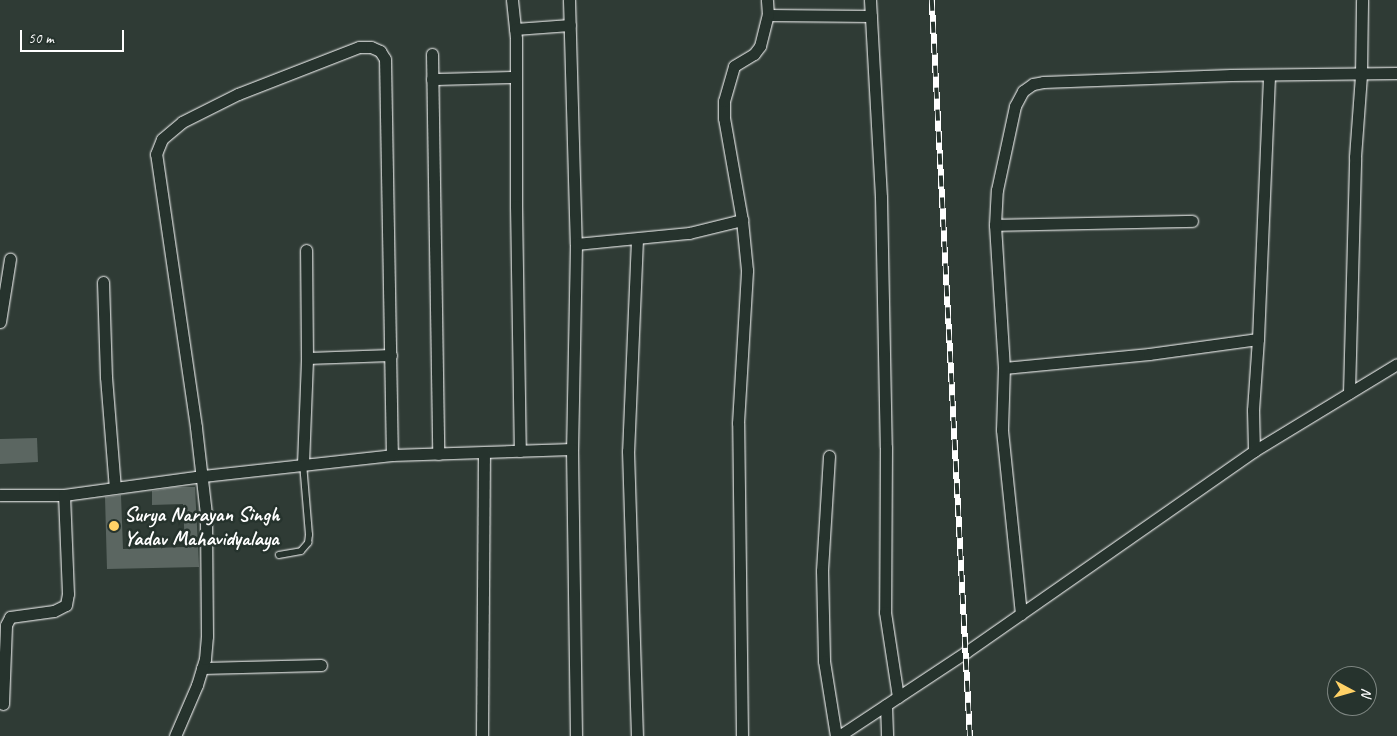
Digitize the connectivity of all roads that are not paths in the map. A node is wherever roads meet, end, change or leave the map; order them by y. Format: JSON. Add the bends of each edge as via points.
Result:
{"nodes":[{"id":1,"x":512,"y":0,"type":"edge"},
{"id":2,"x":569,"y":0,"type":"edge"},
{"id":3,"x":767,"y":0,"type":"edge"},
{"id":4,"x":870,"y":0,"type":"edge"},
{"id":5,"x":1362,"y":0,"type":"edge"},
{"id":6,"x":768,"y":15,"type":"junction"},
{"id":7,"x":870,"y":16,"type":"junction"},
{"id":8,"x":570,"y":25,"type":"junction"},
{"id":9,"x":515,"y":30,"type":"junction"},
{"id":10,"x":432,"y":54,"type":"dead end"},
{"id":11,"x":1397,"y":73,"type":"edge"},
{"id":12,"x":1269,"y":75,"type":"junction"},
{"id":13,"x":1361,"y":75,"type":"junction"},
{"id":14,"x":515,"y":77,"type":"junction"},
{"id":15,"x":432,"y":79,"type":"junction"},
{"id":16,"x":742,"y":220,"type":"junction"},
{"id":17,"x":1192,"y":222,"type":"dead end"},
{"id":18,"x":996,"y":225,"type":"junction"},
{"id":19,"x":636,"y":239,"type":"junction"},
{"id":20,"x":576,"y":244,"type":"junction"},
{"id":21,"x":306,"y":250,"type":"dead end"},
{"id":22,"x":10,"y":259,"type":"dead end"},
{"id":23,"x":103,"y":282,"type":"dead end"},
{"id":24,"x":0,"y":322,"type":"edge"},
{"id":25,"x":1258,"y":338,"type":"junction"},
{"id":26,"x":391,"y":355,"type":"junction"},
{"id":27,"x":307,"y":358,"type":"junction"},
{"id":28,"x":1397,"y":364,"type":"edge"},
{"id":29,"x":1004,"y":368,"type":"junction"},
{"id":30,"x":1349,"y":393,"type":"junction"},
{"id":31,"x":572,"y":449,"type":"junction"},
{"id":32,"x":520,"y":451,"type":"junction"},
{"id":33,"x":1254,"y":451,"type":"junction"},
{"id":34,"x":484,"y":452,"type":"junction"},
{"id":35,"x":438,"y":454,"type":"junction"},
{"id":36,"x":392,"y":455,"type":"junction"},
{"id":37,"x":829,"y":456,"type":"dead end"},
{"id":38,"x":304,"y":464,"type":"junction"},
{"id":39,"x":203,"y":476,"type":"junction"},
{"id":40,"x":115,"y":488,"type":"junction"},
{"id":41,"x":64,"y":495,"type":"junction"},
{"id":42,"x":0,"y":496,"type":"edge"},
{"id":43,"x":279,"y":555,"type":"dead end"},
{"id":44,"x":1021,"y":614,"type":"junction"},
{"id":45,"x":321,"y":666,"type":"dead end"},
{"id":46,"x":202,"y":668,"type":"junction"},
{"id":47,"x":898,"y":697,"type":"junction"},
{"id":48,"x":3,"y":704,"type":"dead end"},
{"id":49,"x":886,"y":705,"type":"junction"},
{"id":50,"x":175,"y":736,"type":"edge"},
{"id":51,"x":482,"y":736,"type":"edge"},
{"id":52,"x":576,"y":736,"type":"edge"},
{"id":53,"x":637,"y":736,"type":"edge"},
{"id":54,"x":742,"y":736,"type":"edge"},
{"id":55,"x":838,"y":736,"type":"edge"},
{"id":56,"x":887,"y":736,"type":"edge"}],
"edges":[{"from":1,"to":9,"type":"street"},
{"from":2,"to":8,"type":"street"},
{"from":3,"to":6,"type":"street"},
{"from":4,"to":7,"type":"street"},
{"from":5,"to":13,"type":"street"},
{"from":6,"to":7,"type":"street"},
{"from":6,"to":16,"type":"street","via":[[760,46],[754,54],[734,66],[724,101],[724,118]]},
{"from":7,"to":47,"type":"street","via":[[881,217],[886,447],[885,612]]},
{"from":8,"to":9,"type":"street"},
{"from":8,"to":20,"type":"street"},
{"from":9,"to":14,"type":"street"},
{"from":10,"to":15,"type":"street"},
{"from":11,"to":13,"type":"street"},
{"from":12,"to":13,"type":"street"},
{"from":12,"to":18,"type":"street","via":[[1033,84],[1023,91],[1015,106],[997,190]]},
{"from":12,"to":25,"type":"street"},
{"from":13,"to":30,"type":"street","via":[[1355,157]]},
{"from":14,"to":15,"type":"street"},
{"from":14,"to":32,"type":"street"},
{"from":15,"to":35,"type":"street"},
{"from":16,"to":19,"type":"street","via":[[689,234]]},
{"from":16,"to":54,"type":"street","via":[[746,270],[738,422]]},
{"from":17,"to":18,"type":"street"},
{"from":18,"to":29,"type":"street"},
{"from":19,"to":20,"type":"street"},
{"from":19,"to":53,"type":"street","via":[[628,452]]},
{"from":20,"to":31,"type":"street"},
{"from":21,"to":27,"type":"street"},
{"from":22,"to":24,"type":"street"},
{"from":23,"to":40,"type":"street","via":[[106,377]]},
{"from":25,"to":29,"type":"street","via":[[1149,354]]},
{"from":25,"to":33,"type":"street"},
{"from":26,"to":27,"type":"street"},
{"from":26,"to":36,"type":"street"},
{"from":26,"to":39,"type":"street","via":[[385,59],[375,49],[358,47],[238,94],[182,122],[162,139],[156,154]]},
{"from":27,"to":38,"type":"street"},
{"from":28,"to":30,"type":"street"},
{"from":29,"to":44,"type":"street","via":[[1002,430]]},
{"from":30,"to":33,"type":"street"},
{"from":31,"to":32,"type":"street"},
{"from":31,"to":52,"type":"street"},
{"from":32,"to":34,"type":"street"},
{"from":33,"to":44,"type":"street"},
{"from":34,"to":35,"type":"street"},
{"from":34,"to":51,"type":"street"},
{"from":35,"to":36,"type":"street"},
{"from":36,"to":38,"type":"street"},
{"from":37,"to":55,"type":"street","via":[[822,571],[824,661]]},
{"from":38,"to":39,"type":"street"},
{"from":38,"to":43,"type":"lane","via":[[308,543],[301,550]]},
{"from":39,"to":40,"type":"street"},
{"from":39,"to":46,"type":"street","via":[[207,636]]},
{"from":40,"to":41,"type":"street"},
{"from":41,"to":42,"type":"street"},
{"from":41,"to":48,"type":"street","via":[[66,605],[54,611],[10,618],[6,625]]},
{"from":44,"to":47,"type":"street"},
{"from":45,"to":46,"type":"street"},
{"from":46,"to":50,"type":"street","via":[[198,685]]},
{"from":47,"to":49,"type":"street"},
{"from":49,"to":55,"type":"street"},
{"from":49,"to":56,"type":"street"}]}
